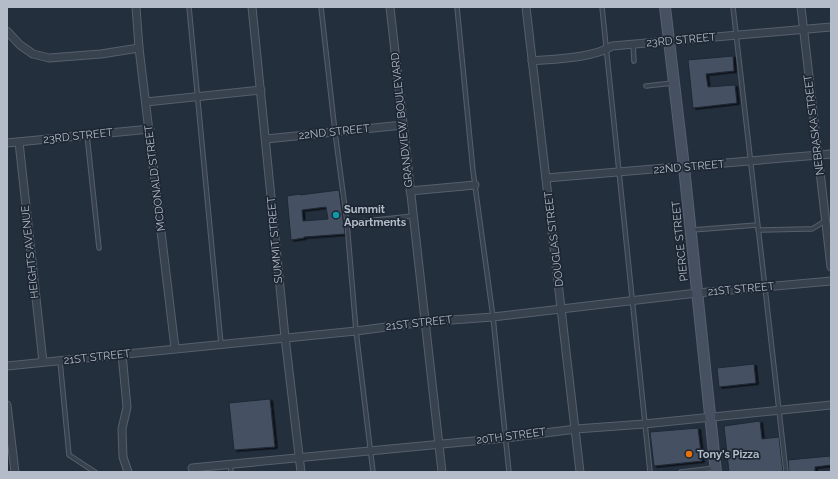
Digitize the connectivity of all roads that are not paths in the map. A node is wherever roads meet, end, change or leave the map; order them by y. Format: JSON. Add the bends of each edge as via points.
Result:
{"nodes":[{"id":1,"x":136,"y":7,"type":"edge"},
{"id":2,"x":189,"y":7,"type":"edge"},
{"id":3,"x":252,"y":7,"type":"edge"},
{"id":4,"x":321,"y":7,"type":"edge"},
{"id":5,"x":390,"y":7,"type":"edge"},
{"id":6,"x":457,"y":7,"type":"edge"},
{"id":7,"x":526,"y":7,"type":"edge"},
{"id":8,"x":602,"y":7,"type":"edge"},
{"id":9,"x":665,"y":7,"type":"edge"},
{"id":10,"x":733,"y":7,"type":"edge"},
{"id":11,"x":801,"y":7,"type":"edge"},
{"id":12,"x":831,"y":27,"type":"edge"},
{"id":13,"x":803,"y":29,"type":"junction"},
{"id":14,"x":7,"y":31,"type":"edge"},
{"id":15,"x":736,"y":35,"type":"junction"},
{"id":16,"x":669,"y":41,"type":"junction"},
{"id":17,"x":633,"y":44,"type":"junction"},
{"id":18,"x":139,"y":48,"type":"junction"},
{"id":19,"x":606,"y":50,"type":"junction"},
{"id":20,"x":634,"y":61,"type":"dead end"},
{"id":21,"x":532,"y":62,"type":"junction"},
{"id":22,"x":674,"y":83,"type":"junction"},
{"id":23,"x":646,"y":86,"type":"dead end"},
{"id":24,"x":261,"y":90,"type":"junction"},
{"id":25,"x":197,"y":96,"type":"junction"},
{"id":26,"x":146,"y":102,"type":"junction"},
{"id":27,"x":403,"y":125,"type":"junction"},
{"id":28,"x":150,"y":129,"type":"junction"},
{"id":29,"x":334,"y":132,"type":"junction"},
{"id":30,"x":87,"y":135,"type":"junction"},
{"id":31,"x":266,"y":139,"type":"junction"},
{"id":32,"x":20,"y":142,"type":"junction"},
{"id":33,"x":7,"y":143,"type":"edge"},
{"id":34,"x":831,"y":154,"type":"edge"},
{"id":35,"x":818,"y":155,"type":"junction"},
{"id":36,"x":750,"y":161,"type":"junction"},
{"id":37,"x":684,"y":167,"type":"junction"},
{"id":38,"x":619,"y":172,"type":"junction"},
{"id":39,"x":546,"y":178,"type":"junction"},
{"id":40,"x":475,"y":185,"type":"junction"},
{"id":41,"x":410,"y":191,"type":"junction"},
{"id":42,"x":413,"y":216,"type":"junction"},
{"id":43,"x":825,"y":221,"type":"junction"},
{"id":44,"x":347,"y":223,"type":"junction"},
{"id":45,"x":757,"y":225,"type":"junction"},
{"id":46,"x":691,"y":230,"type":"junction"},
{"id":47,"x":758,"y":230,"type":"junction"},
{"id":48,"x":99,"y":248,"type":"dead end"},
{"id":49,"x":831,"y":267,"type":"edge"},
{"id":50,"x":831,"y":281,"type":"edge"},
{"id":51,"x":764,"y":287,"type":"junction"},
{"id":52,"x":697,"y":293,"type":"junction"},
{"id":53,"x":632,"y":301,"type":"junction"},
{"id":54,"x":561,"y":310,"type":"junction"},
{"id":55,"x":493,"y":317,"type":"junction"},
{"id":56,"x":424,"y":322,"type":"junction"},
{"id":57,"x":356,"y":330,"type":"junction"},
{"id":58,"x":285,"y":337,"type":"junction"},
{"id":59,"x":221,"y":344,"type":"junction"},
{"id":60,"x":175,"y":348,"type":"junction"},
{"id":61,"x":122,"y":354,"type":"junction"},
{"id":62,"x":60,"y":361,"type":"junction"},
{"id":63,"x":43,"y":362,"type":"junction"},
{"id":64,"x":7,"y":366,"type":"edge"},
{"id":65,"x":7,"y":405,"type":"edge"},
{"id":66,"x":831,"y":405,"type":"edge"},
{"id":67,"x":780,"y":410,"type":"junction"},
{"id":68,"x":710,"y":417,"type":"junction"},
{"id":69,"x":644,"y":424,"type":"junction"},
{"id":70,"x":576,"y":429,"type":"junction"},
{"id":71,"x":505,"y":438,"type":"junction"},
{"id":72,"x":439,"y":444,"type":"junction"},
{"id":73,"x":370,"y":451,"type":"junction"},
{"id":74,"x":299,"y":458,"type":"junction"},
{"id":75,"x":230,"y":464,"type":"junction"},
{"id":76,"x":192,"y":468,"type":"dead end"},
{"id":77,"x":716,"y":470,"type":"edge"},
{"id":78,"x":15,"y":472,"type":"edge"},
{"id":79,"x":95,"y":472,"type":"edge"},
{"id":80,"x":128,"y":472,"type":"edge"},
{"id":81,"x":231,"y":472,"type":"edge"},
{"id":82,"x":301,"y":472,"type":"edge"},
{"id":83,"x":373,"y":472,"type":"edge"},
{"id":84,"x":442,"y":472,"type":"edge"},
{"id":85,"x":509,"y":472,"type":"edge"},
{"id":86,"x":580,"y":472,"type":"edge"},
{"id":87,"x":650,"y":472,"type":"edge"},
{"id":88,"x":682,"y":472,"type":"edge"},
{"id":89,"x":786,"y":472,"type":"edge"}],
"edges":[{"from":1,"to":18,"type":"street","name":"MCDONALD STREET"},
{"from":2,"to":25,"type":"lane"},
{"from":3,"to":24,"type":"street","name":"SUMMIT STREET"},
{"from":4,"to":29,"type":"lane"},
{"from":5,"to":27,"type":"street","name":"GRANDVIEW BOULEVARD"},
{"from":6,"to":40,"type":"lane"},
{"from":7,"to":21,"type":"street","name":"DOUGLAS STREET"},
{"from":8,"to":19,"type":"lane"},
{"from":9,"to":16,"type":"main road","name":"PIERCE STREET"},
{"from":10,"to":15,"type":"lane"},
{"from":11,"to":13,"type":"street","name":"NEBRASKA STREET"},
{"from":12,"to":13,"type":"street","name":"23RD STREET"},
{"from":13,"to":15,"type":"street","name":"23RD STREET"},
{"from":13,"to":35,"type":"street","name":"NEBRASKA STREET"},
{"from":14,"to":18,"type":"street","via":[[33,54],[49,58]]},
{"from":15,"to":16,"type":"street","name":"23RD STREET"},
{"from":15,"to":36,"type":"lane"},
{"from":16,"to":17,"type":"street","name":"23RD STREET"},
{"from":16,"to":22,"type":"main road","name":"PIERCE STREET"},
{"from":17,"to":19,"type":"street","name":"23RD STREET","via":[[612,46]]},
{"from":17,"to":20,"type":"lane"},
{"from":18,"to":26,"type":"street","name":"MCDONALD STREET"},
{"from":19,"to":21,"type":"street","name":"23RD STREET"},
{"from":19,"to":38,"type":"lane"},
{"from":21,"to":39,"type":"street","name":"DOUGLAS STREET"},
{"from":22,"to":23,"type":"lane"},
{"from":22,"to":37,"type":"main road","name":"PIERCE STREET"},
{"from":24,"to":25,"type":"street"},
{"from":24,"to":31,"type":"street","name":"SUMMIT STREET"},
{"from":25,"to":26,"type":"street"},
{"from":25,"to":59,"type":"lane"},
{"from":26,"to":28,"type":"street","name":"MCDONALD STREET"},
{"from":27,"to":29,"type":"street","name":"22ND STREET"},
{"from":27,"to":41,"type":"street","name":"GRANDVIEW BOULEVARD"},
{"from":28,"to":30,"type":"street","name":"23RD STREET"},
{"from":28,"to":60,"type":"street","name":"MCDONALD STREET"},
{"from":29,"to":31,"type":"street","name":"22ND STREET"},
{"from":29,"to":44,"type":"lane"},
{"from":30,"to":32,"type":"street","name":"23RD STREET"},
{"from":30,"to":48,"type":"lane"},
{"from":31,"to":58,"type":"street","name":"SUMMIT STREET"},
{"from":32,"to":33,"type":"street","name":"23RD STREET"},
{"from":32,"to":63,"type":"street","name":"HEIGHTS AVENUE"},
{"from":34,"to":35,"type":"street","name":"22ND STREET"},
{"from":35,"to":36,"type":"street","name":"22ND STREET"},
{"from":35,"to":43,"type":"street","name":"NEBRASKA STREET"},
{"from":36,"to":37,"type":"street","name":"22ND STREET"},
{"from":36,"to":45,"type":"lane"},
{"from":37,"to":38,"type":"street","name":"22ND STREET"},
{"from":37,"to":46,"type":"main road","name":"PIERCE STREET"},
{"from":38,"to":39,"type":"street","name":"22ND STREET"},
{"from":38,"to":53,"type":"lane"},
{"from":39,"to":54,"type":"street","name":"DOUGLAS STREET"},
{"from":40,"to":41,"type":"street"},
{"from":40,"to":55,"type":"lane"},
{"from":41,"to":42,"type":"street","name":"GRANDVIEW BOULEVARD"},
{"from":42,"to":44,"type":"lane"},
{"from":42,"to":56,"type":"street","name":"GRANDVIEW BOULEVARD"},
{"from":43,"to":47,"type":"lane","via":[[807,229]]},
{"from":43,"to":49,"type":"street","name":"NEBRASKA STREET"},
{"from":44,"to":57,"type":"lane"},
{"from":45,"to":46,"type":"lane"},
{"from":45,"to":47,"type":"lane"},
{"from":46,"to":52,"type":"main road","name":"PIERCE STREET"},
{"from":47,"to":51,"type":"lane"},
{"from":50,"to":51,"type":"street","name":"21ST STREET"},
{"from":51,"to":52,"type":"street","name":"21ST STREET"},
{"from":51,"to":67,"type":"lane"},
{"from":52,"to":53,"type":"street","name":"21ST STREET"},
{"from":52,"to":68,"type":"main road","name":"PIERCE STREET"},
{"from":53,"to":54,"type":"street","name":"21ST STREET"},
{"from":53,"to":69,"type":"lane"},
{"from":54,"to":55,"type":"street","name":"21ST STREET"},
{"from":54,"to":70,"type":"street","name":"DOUGLAS STREET"},
{"from":55,"to":56,"type":"street","name":"21ST STREET"},
{"from":55,"to":71,"type":"lane"},
{"from":56,"to":57,"type":"street","name":"21ST STREET"},
{"from":56,"to":72,"type":"street","name":"GRANDVIEW BOULEVARD"},
{"from":57,"to":58,"type":"street","name":"21ST STREET"},
{"from":57,"to":73,"type":"lane"},
{"from":58,"to":59,"type":"street","name":"21ST STREET"},
{"from":58,"to":74,"type":"street","name":"SUMMIT STREET"},
{"from":59,"to":60,"type":"street","name":"21ST STREET"},
{"from":60,"to":61,"type":"street","name":"21ST STREET"},
{"from":61,"to":62,"type":"street","name":"21ST STREET"},
{"from":61,"to":80,"type":"street","via":[[127,407],[122,429],[123,457]]},
{"from":62,"to":63,"type":"street","name":"21ST STREET"},
{"from":62,"to":79,"type":"lane","via":[[69,455]]},
{"from":63,"to":64,"type":"street","name":"21ST STREET"},
{"from":65,"to":78,"type":"street"},
{"from":66,"to":67,"type":"street","name":"20TH STREET"},
{"from":67,"to":68,"type":"street","name":"20TH STREET"},
{"from":67,"to":89,"type":"lane"},
{"from":68,"to":69,"type":"street","name":"20TH STREET"},
{"from":68,"to":77,"type":"main road","name":"PIERCE STREET"},
{"from":69,"to":70,"type":"street","name":"20TH STREET"},
{"from":69,"to":87,"type":"lane"},
{"from":70,"to":71,"type":"street","name":"20TH STREET"},
{"from":70,"to":86,"type":"street","name":"DOUGLAS STREET"},
{"from":71,"to":72,"type":"street","name":"20TH STREET"},
{"from":71,"to":85,"type":"lane"},
{"from":72,"to":73,"type":"street","name":"20TH STREET"},
{"from":72,"to":84,"type":"street","name":"GRANDVIEW BOULEVARD"},
{"from":73,"to":74,"type":"street","name":"20TH STREET"},
{"from":73,"to":83,"type":"lane"},
{"from":74,"to":75,"type":"street","name":"20TH STREET"},
{"from":74,"to":82,"type":"street","name":"SUMMIT STREET"},
{"from":75,"to":76,"type":"street","name":"20TH STREET"},
{"from":75,"to":81,"type":"lane"},
{"from":77,"to":88,"type":"lane"}]}
